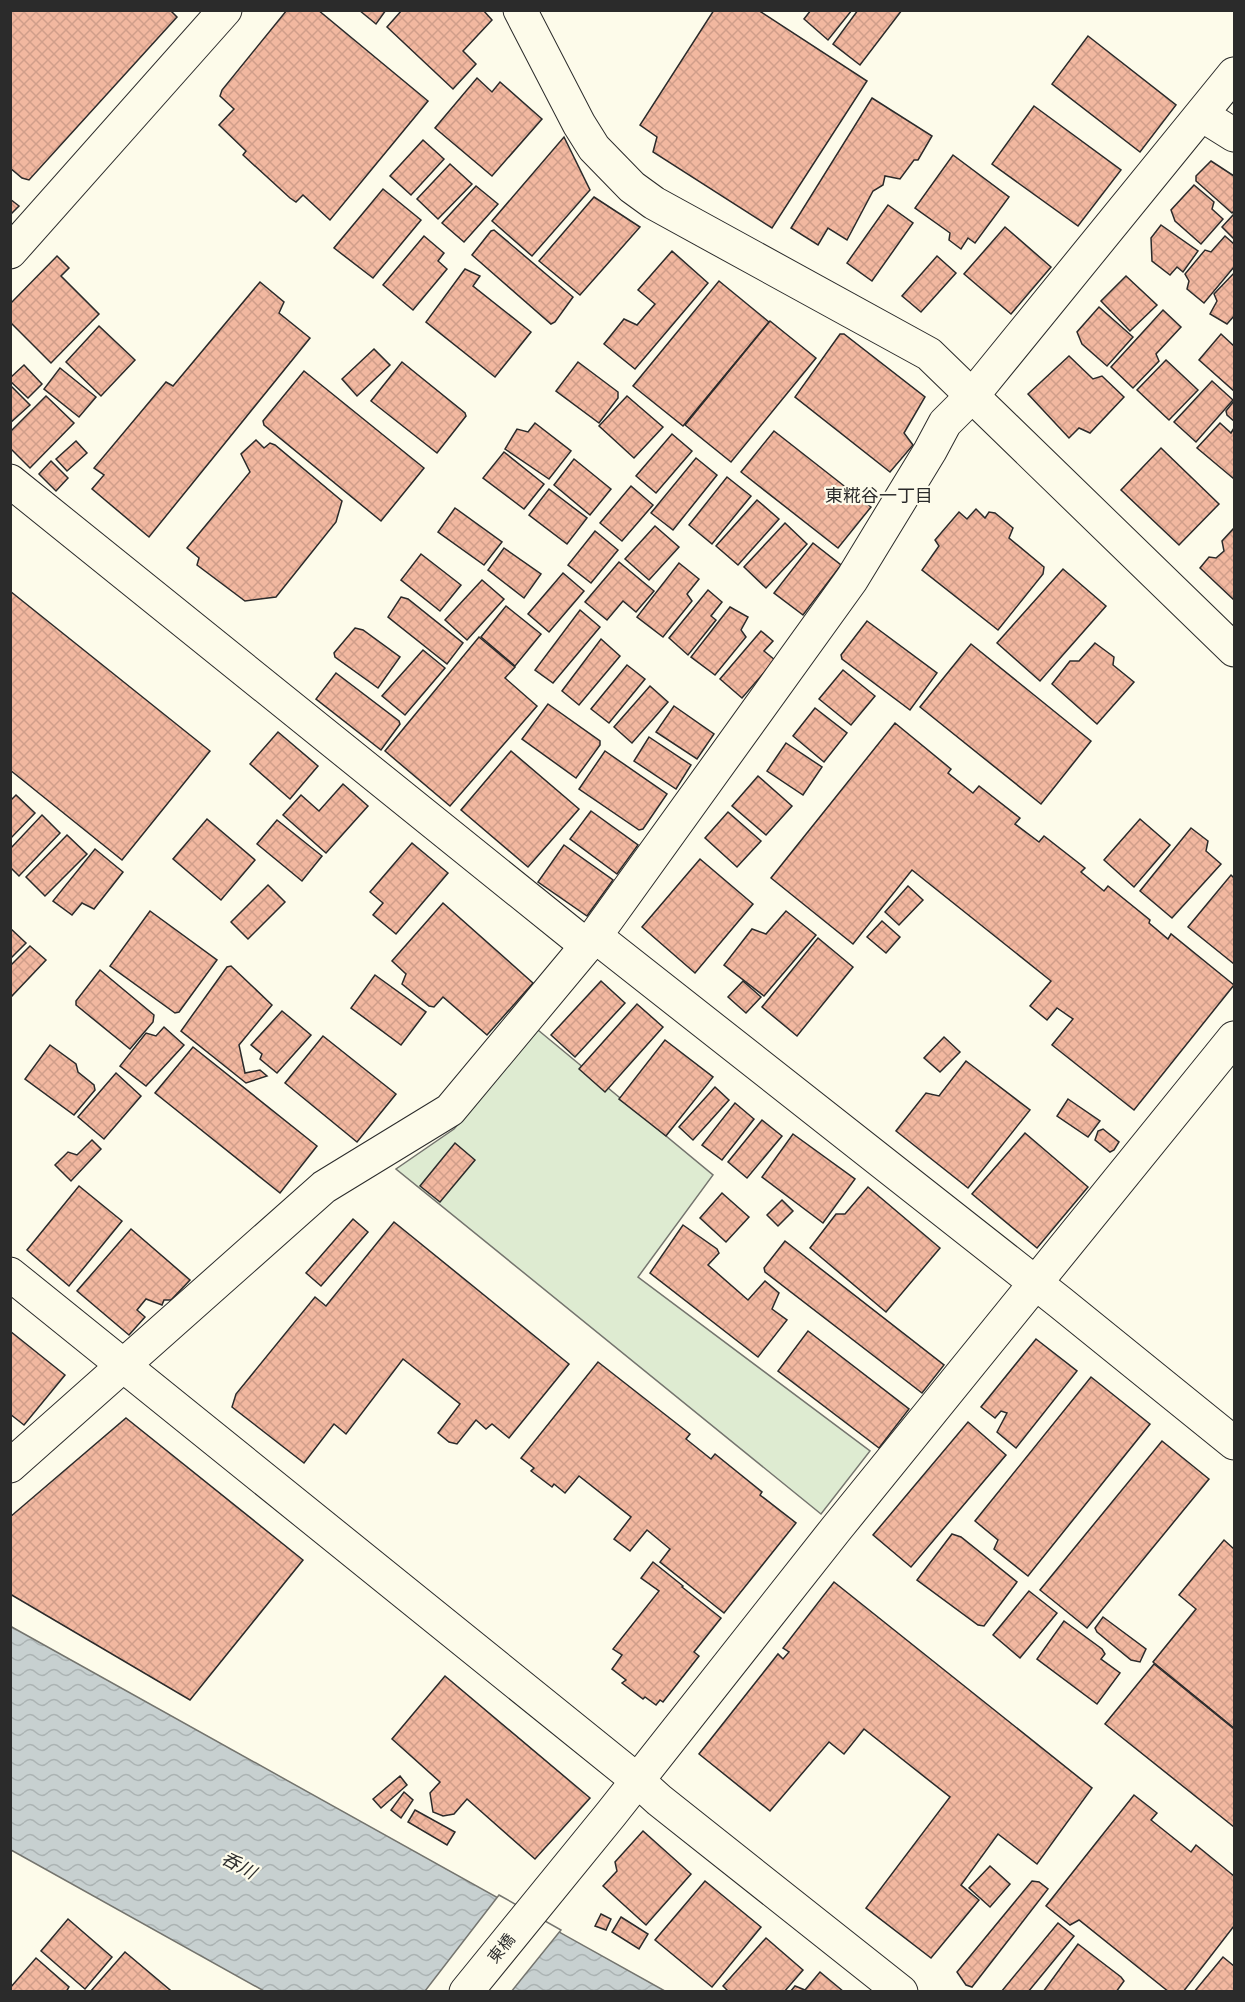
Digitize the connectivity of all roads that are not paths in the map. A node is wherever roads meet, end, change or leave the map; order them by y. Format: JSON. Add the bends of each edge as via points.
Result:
{"nodes":[{"id":1,"x":225,"y":10,"type":"edge"},
{"id":2,"x":520,"y":10,"type":"edge"},
{"id":3,"x":1234,"y":74,"type":"edge"},
{"id":4,"x":1202,"y":115,"type":"junction"},
{"id":5,"x":1234,"y":135,"type":"edge"},
{"id":6,"x":10,"y":252,"type":"edge"},
{"id":7,"x":972,"y":396,"type":"junction"},
{"id":8,"x":10,"y":481,"type":"edge"},
{"id":9,"x":1234,"y":650,"type":"edge"},
{"id":10,"x":591,"y":941,"type":"junction"},
{"id":11,"x":1234,"y":1038,"type":"edge"},
{"id":12,"x":10,"y":1274,"type":"edge"},
{"id":13,"x":1035,"y":1283,"type":"junction"},
{"id":14,"x":122,"y":1365,"type":"junction"},
{"id":15,"x":1234,"y":1443,"type":"edge"},
{"id":16,"x":10,"y":1466,"type":"edge"},
{"id":17,"x":637,"y":1780,"type":"junction"},
{"id":18,"x":466,"y":1992,"type":"edge"},
{"id":19,"x":901,"y":1992,"type":"edge"}],
"edges":[{"from":1,"to":6,"type":"street"},
{"from":2,"to":7,"type":"street","via":[[589,140],[632,186],[654,203],[929,354]]},
{"from":3,"to":4,"type":"street"},
{"from":4,"to":5,"type":"street"},
{"from":4,"to":7,"type":"street"},
{"from":7,"to":9,"type":"street"},
{"from":7,"to":10,"type":"street","via":[[945,423],[852,579]]},
{"from":8,"to":10,"type":"street"},
{"from":10,"to":13,"type":"street"},
{"from":10,"to":14,"type":"street","via":[[450,1110],[324,1186]]},
{"from":11,"to":13,"type":"street","name":"東橋"},
{"from":12,"to":14,"type":"street"},
{"from":13,"to":15,"type":"street"},
{"from":13,"to":17,"type":"street","name":"東橋"},
{"from":14,"to":16,"type":"street"},
{"from":14,"to":17,"type":"street"},
{"from":17,"to":18,"type":"street","name":"東橋"},
{"from":17,"to":19,"type":"street"}]}
